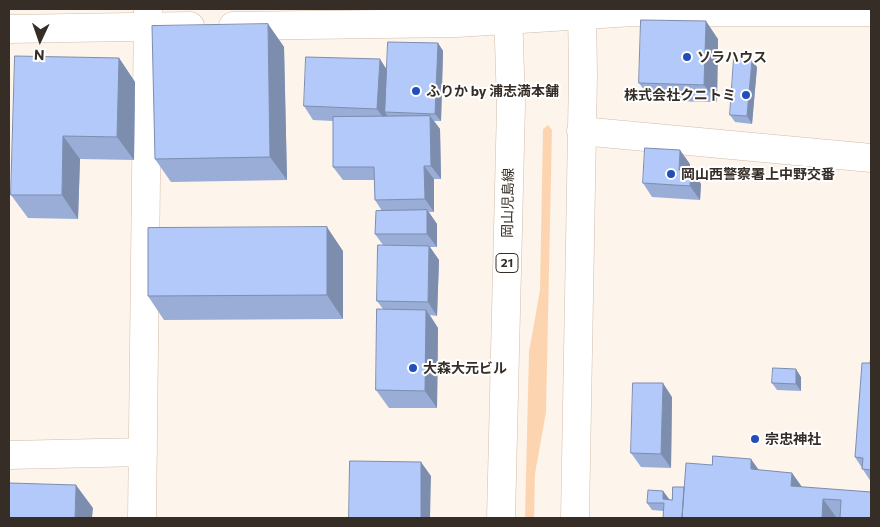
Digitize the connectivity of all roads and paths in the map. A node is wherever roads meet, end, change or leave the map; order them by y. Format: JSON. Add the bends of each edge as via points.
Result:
{"nodes":[{"id":1,"x":582,"y":12,"type":"edge"},
{"id":2,"x":871,"y":12,"type":"edge"},
{"id":3,"x":508,"y":14,"type":"edge"},
{"id":4,"x":148,"y":18,"type":"edge"},
{"id":5,"x":9,"y":29,"type":"edge"},
{"id":6,"x":581,"y":131,"type":"junction"},
{"id":7,"x":871,"y":158,"type":"edge"},
{"id":8,"x":143,"y":452,"type":"junction"},
{"id":9,"x":9,"y":455,"type":"edge"},
{"id":10,"x":142,"y":518,"type":"edge"},
{"id":11,"x":501,"y":518,"type":"edge"},
{"id":12,"x":575,"y":518,"type":"edge"}],
"edges":[{"from":1,"to":2,"type":"street"},
{"from":1,"to":3,"type":"street"},
{"from":1,"to":6,"type":"street"},
{"from":3,"to":4,"type":"street","via":[[457,23]]},
{"from":3,"to":11,"type":"street","name":"岡山児島線","number":"21","via":[[510,105]]},
{"from":4,"to":5,"type":"street"},
{"from":4,"to":8,"type":"street"},
{"from":6,"to":7,"type":"street"},
{"from":6,"to":12,"type":"street"},
{"from":8,"to":9,"type":"street"},
{"from":8,"to":10,"type":"street"}]}
